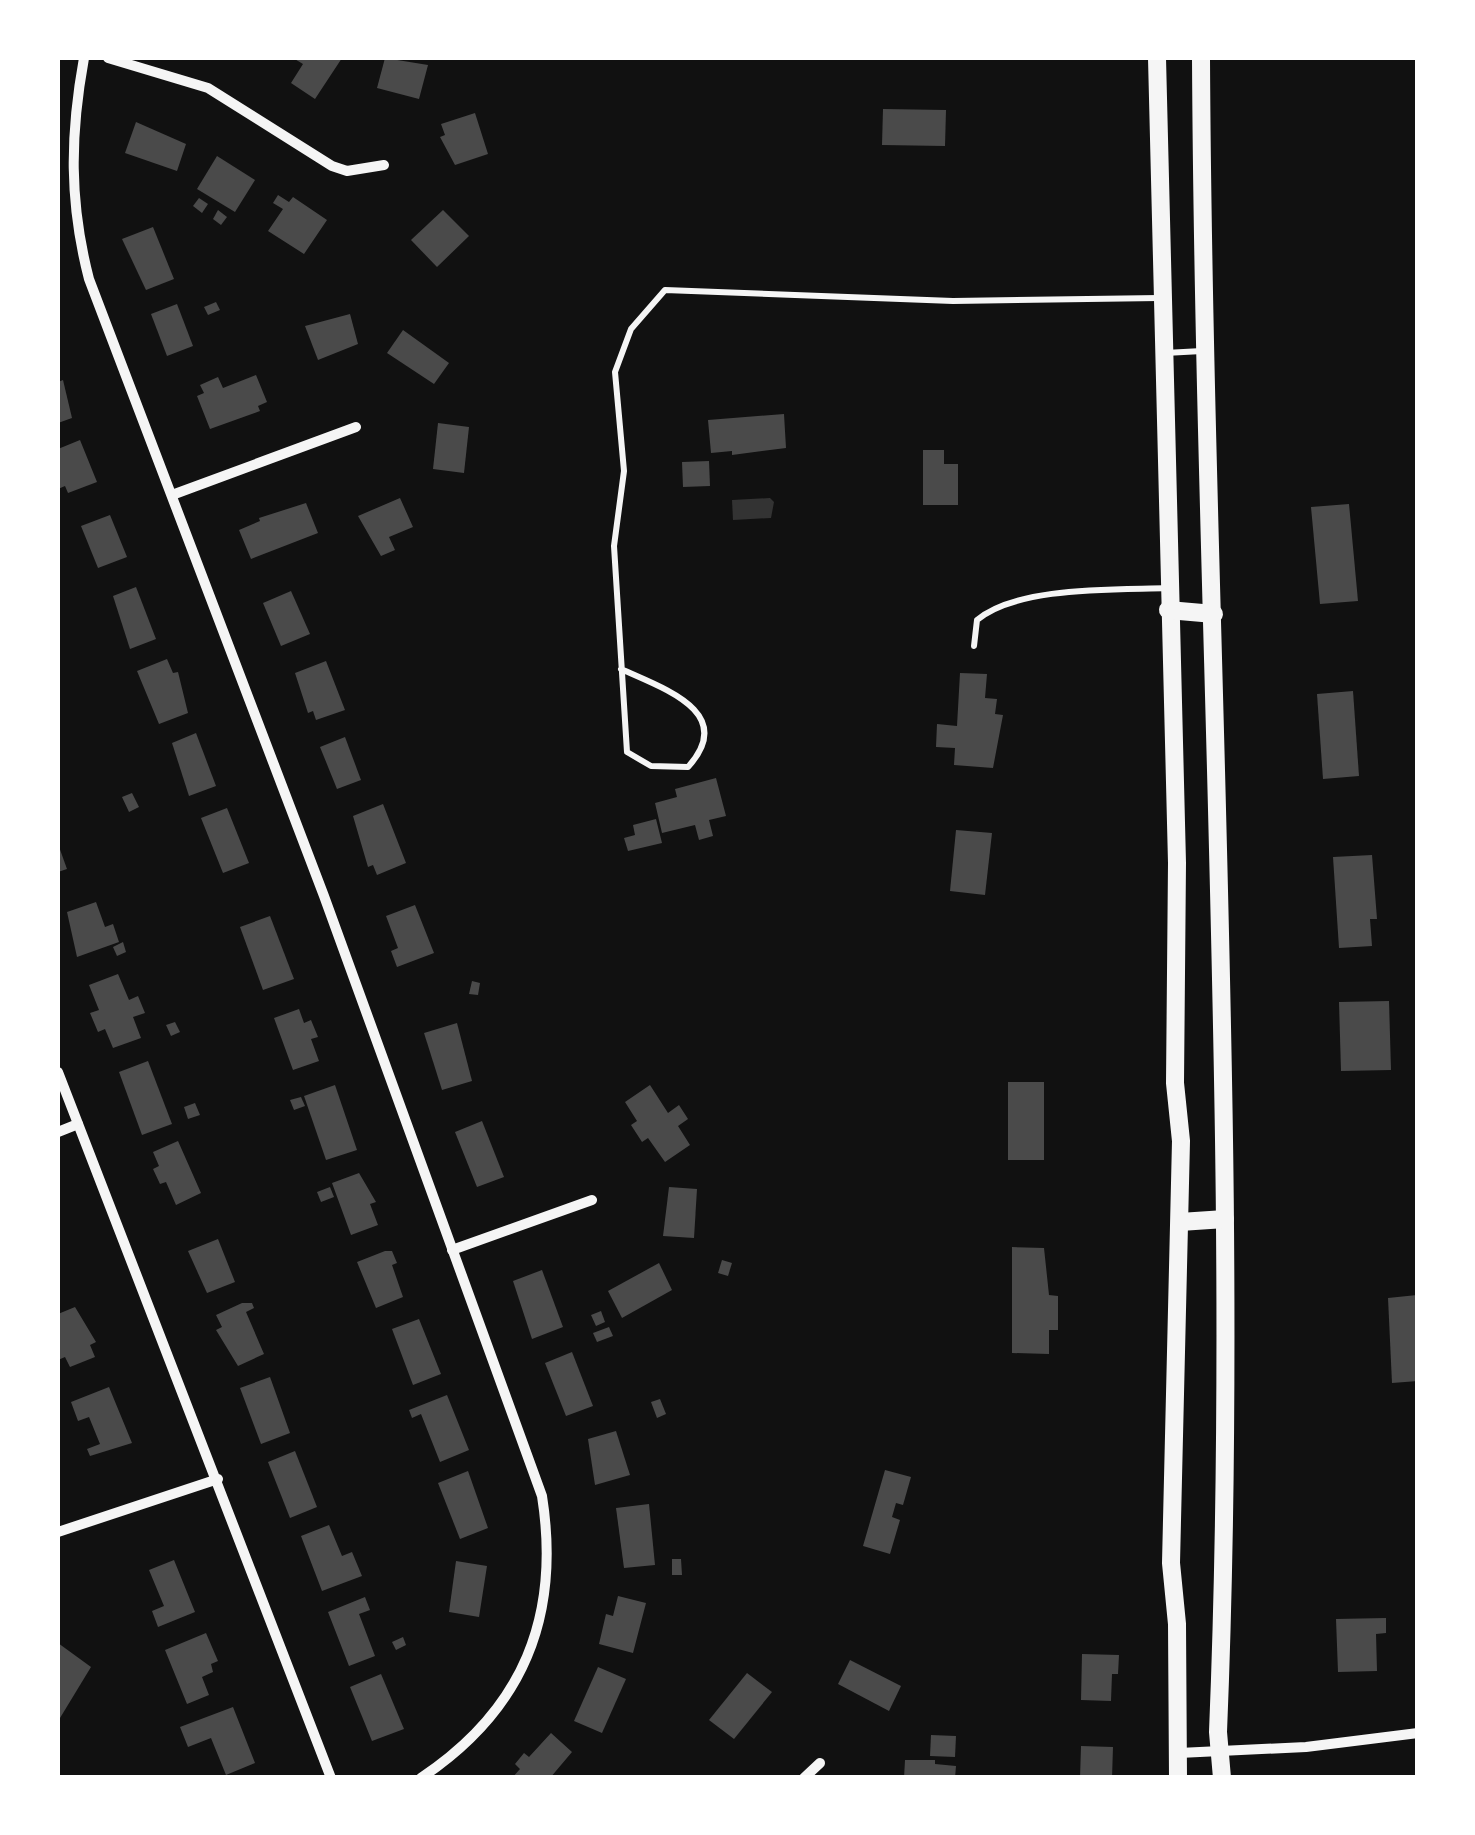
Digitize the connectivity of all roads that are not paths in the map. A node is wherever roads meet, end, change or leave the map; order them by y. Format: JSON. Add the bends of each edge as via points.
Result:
{"nodes":[{"id":1,"x":84,"y":58,"type":"edge"},
{"id":2,"x":108,"y":58,"type":"edge"},
{"id":3,"x":1157,"y":58,"type":"edge"},
{"id":4,"x":1201,"y":58,"type":"edge"},
{"id":5,"x":384,"y":165,"type":"dead end"},
{"id":6,"x":1165,"y":298,"type":"junction"},
{"id":7,"x":1203,"y":350,"type":"junction"},
{"id":8,"x":1165,"y":353,"type":"junction"},
{"id":9,"x":356,"y":427,"type":"dead end"},
{"id":10,"x":172,"y":495,"type":"junction"},
{"id":11,"x":1169,"y":588,"type":"junction"},
{"id":12,"x":1168,"y":610,"type":"junction"},
{"id":13,"x":1214,"y":614,"type":"junction"},
{"id":14,"x":974,"y":646,"type":"dead end"},
{"id":15,"x":621,"y":670,"type":"junction"},
{"id":16,"x":58,"y":1072,"type":"edge"},
{"id":17,"x":78,"y":1124,"type":"junction"},
{"id":18,"x":58,"y":1132,"type":"edge"},
{"id":19,"x":592,"y":1200,"type":"dead end"},
{"id":20,"x":1225,"y":1219,"type":"junction"},
{"id":21,"x":1180,"y":1222,"type":"junction"},
{"id":22,"x":452,"y":1250,"type":"junction"},
{"id":23,"x":218,"y":1479,"type":"junction"},
{"id":24,"x":58,"y":1532,"type":"edge"},
{"id":25,"x":1418,"y":1733,"type":"edge"},
{"id":26,"x":1179,"y":1754,"type":"junction"},
{"id":27,"x":1220,"y":1754,"type":"junction"},
{"id":28,"x":820,"y":1764,"type":"dead end"},
{"id":29,"x":331,"y":1778,"type":"edge"},
{"id":30,"x":420,"y":1778,"type":"edge"},
{"id":31,"x":804,"y":1778,"type":"edge"},
{"id":32,"x":1178,"y":1778,"type":"edge"},
{"id":33,"x":1222,"y":1778,"type":"edge"}],
"edges":[{"from":1,"to":10,"type":"street","via":[[71,157],[78,238]]},
{"from":2,"to":5,"type":"street","via":[[208,88],[332,166]]},
{"from":3,"to":6,"type":"main road"},
{"from":4,"to":7,"type":"main road"},
{"from":6,"to":8,"type":"main road"},
{"from":6,"to":15,"type":"lane","via":[[953,301],[665,290],[631,329],[616,372],[624,472],[614,546]]},
{"from":7,"to":8,"type":"lane"},
{"from":7,"to":13,"type":"main road"},
{"from":8,"to":11,"type":"main road"},
{"from":9,"to":10,"type":"street"},
{"from":10,"to":22,"type":"street"},
{"from":11,"to":12,"type":"main road"},
{"from":11,"to":14,"type":"lane","via":[[1092,590],[993,607],[978,620]]},
{"from":12,"to":13,"type":"main road"},
{"from":12,"to":21,"type":"main road"},
{"from":13,"to":20,"type":"main road"},
{"from":15,"to":15,"type":"lane","via":[[627,752],[651,766],[688,767],[706,735],[700,714]]},
{"from":16,"to":17,"type":"street"},
{"from":17,"to":18,"type":"street"},
{"from":17,"to":23,"type":"street"},
{"from":19,"to":22,"type":"street"},
{"from":20,"to":21,"type":"main road"},
{"from":20,"to":27,"type":"main road"},
{"from":21,"to":26,"type":"main road","via":[[1171,1563]]},
{"from":22,"to":30,"type":"street","via":[[533,1464],[548,1560],[540,1623],[516,1679],[482,1728]]},
{"from":23,"to":24,"type":"street"},
{"from":23,"to":29,"type":"street"},
{"from":25,"to":27,"type":"street"},
{"from":26,"to":27,"type":"street"},
{"from":26,"to":32,"type":"main road"},
{"from":27,"to":33,"type":"main road"},
{"from":28,"to":31,"type":"street"}]}
